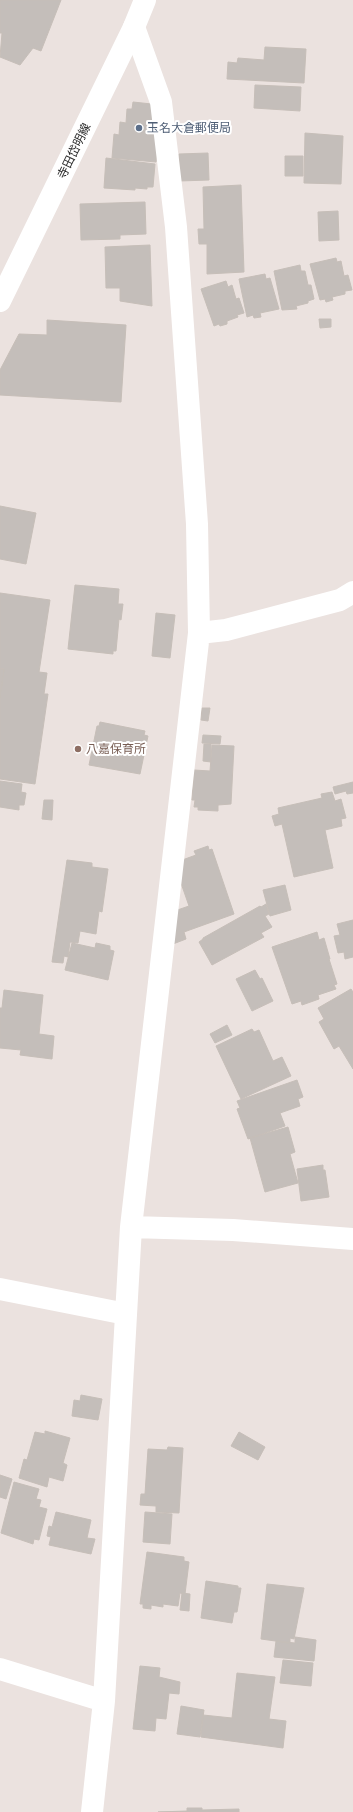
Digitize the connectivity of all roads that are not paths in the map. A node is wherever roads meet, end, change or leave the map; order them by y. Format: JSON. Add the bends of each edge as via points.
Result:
{"nodes":[{"id":1,"x":144,"y":0,"type":"edge"},
{"id":2,"x":134,"y":27,"type":"junction"},
{"id":3,"x":0,"y":301,"type":"edge"},
{"id":4,"x":353,"y":592,"type":"edge"},
{"id":5,"x":199,"y":633,"type":"junction"},
{"id":6,"x":131,"y":1227,"type":"junction"},
{"id":7,"x":353,"y":1239,"type":"edge"},
{"id":8,"x":0,"y":1289,"type":"edge"},
{"id":9,"x":126,"y":1314,"type":"junction"},
{"id":10,"x":0,"y":1669,"type":"edge"},
{"id":11,"x":104,"y":1701,"type":"junction"},
{"id":12,"x":92,"y":1812,"type":"edge"}],
"edges":[{"from":1,"to":2,"type":"street","name":"寺田岱明線"},
{"from":2,"to":3,"type":"street","name":"寺田岱明線"},
{"from":2,"to":5,"type":"street","via":[[161,102],[176,227],[197,524]]},
{"from":4,"to":5,"type":"street","via":[[340,600],[226,630]]},
{"from":5,"to":6,"type":"street"},
{"from":6,"to":7,"type":"street","via":[[233,1230]]},
{"from":6,"to":9,"type":"street"},
{"from":8,"to":9,"type":"street"},
{"from":9,"to":11,"type":"street"},
{"from":10,"to":11,"type":"street"},
{"from":11,"to":12,"type":"street"}]}
